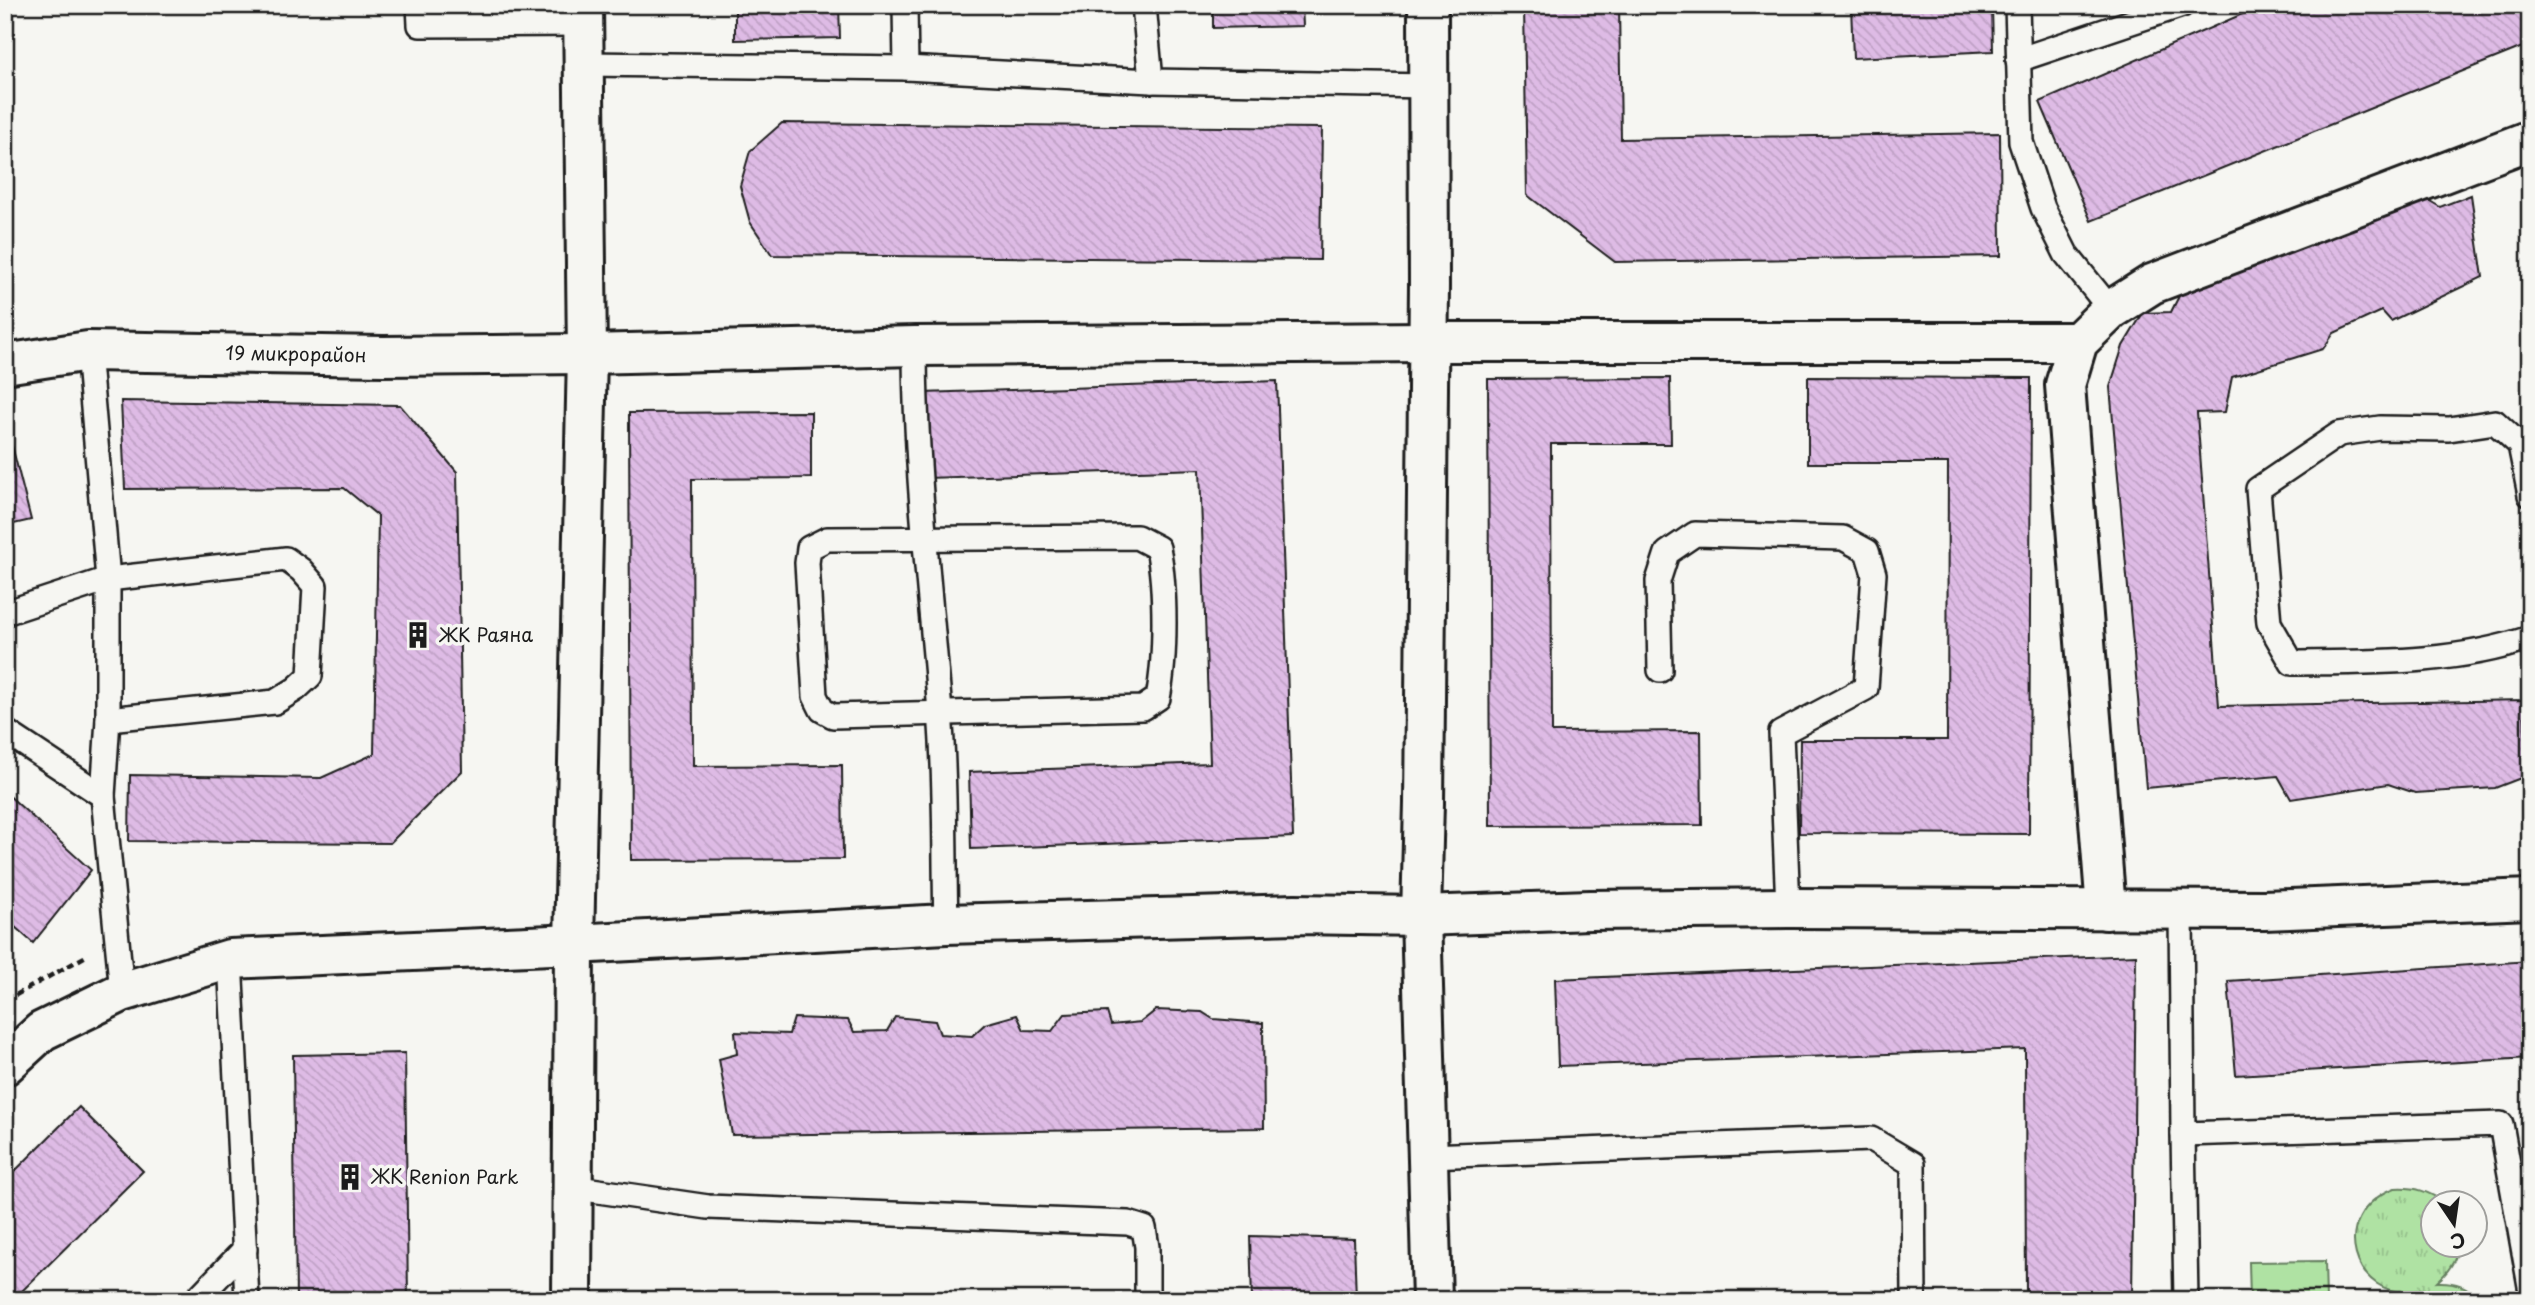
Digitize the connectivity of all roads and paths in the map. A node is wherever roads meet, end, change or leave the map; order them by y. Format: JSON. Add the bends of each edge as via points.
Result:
{"nodes":[{"id":1,"x":419,"y":5,"type":"edge"},
{"id":2,"x":905,"y":5,"type":"edge"},
{"id":3,"x":1144,"y":5,"type":"edge"},
{"id":4,"x":1428,"y":5,"type":"edge"},
{"id":5,"x":2017,"y":5,"type":"edge"},
{"id":6,"x":2177,"y":6,"type":"edge"},
{"id":7,"x":493,"y":15,"type":"edge"},
{"id":8,"x":583,"y":15,"type":"edge"},
{"id":9,"x":2018,"y":60,"type":"junction"},
{"id":10,"x":584,"y":64,"type":"junction"},
{"id":11,"x":906,"y":68,"type":"junction"},
{"id":12,"x":1151,"y":81,"type":"junction"},
{"id":13,"x":1428,"y":86,"type":"junction"},
{"id":14,"x":2530,"y":140,"type":"edge"},
{"id":15,"x":2111,"y":310,"type":"junction"},
{"id":16,"x":1428,"y":342,"type":"junction"},
{"id":17,"x":2078,"y":342,"type":"junction"},
{"id":18,"x":915,"y":346,"type":"junction"},
{"id":19,"x":88,"y":351,"type":"junction"},
{"id":20,"x":587,"y":354,"type":"junction"},
{"id":21,"x":5,"y":364,"type":"edge"},
{"id":22,"x":2530,"y":495,"type":"edge"},
{"id":23,"x":923,"y":538,"type":"junction"},
{"id":24,"x":108,"y":579,"type":"junction"},
{"id":25,"x":5,"y":613,"type":"edge"},
{"id":26,"x":2530,"y":638,"type":"edge"},
{"id":27,"x":1660,"y":670,"type":"dead end"},
{"id":28,"x":940,"y":715,"type":"junction"},
{"id":29,"x":108,"y":719,"type":"junction"},
{"id":30,"x":5,"y":731,"type":"edge"},
{"id":31,"x":103,"y":796,"type":"junction"},
{"id":32,"x":2530,"y":899,"type":"edge"},
{"id":33,"x":1788,"y":908,"type":"junction"},
{"id":34,"x":2106,"y":909,"type":"junction"},
{"id":35,"x":2181,"y":909,"type":"junction"},
{"id":36,"x":1421,"y":916,"type":"junction"},
{"id":37,"x":946,"y":924,"type":"junction"},
{"id":38,"x":117,"y":939,"type":"junction"},
{"id":39,"x":574,"y":944,"type":"junction"},
{"id":40,"x":230,"y":959,"type":"junction"},
{"id":41,"x":122,"y":992,"type":"junction"},
{"id":42,"x":5,"y":1001,"type":"edge"},
{"id":43,"x":5,"y":1065,"type":"edge"},
{"id":44,"x":2183,"y":1134,"type":"junction"},
{"id":45,"x":1428,"y":1156,"type":"junction"},
{"id":46,"x":571,"y":1187,"type":"junction"},
{"id":47,"x":244,"y":1249,"type":"junction"},
{"id":48,"x":2530,"y":1286,"type":"edge"},
{"id":49,"x":196,"y":1300,"type":"edge"},
{"id":50,"x":247,"y":1300,"type":"edge"},
{"id":51,"x":572,"y":1300,"type":"edge"},
{"id":52,"x":1147,"y":1300,"type":"edge"},
{"id":53,"x":1432,"y":1300,"type":"edge"},
{"id":54,"x":1914,"y":1300,"type":"edge"},
{"id":55,"x":2186,"y":1300,"type":"edge"}],
"edges":[{"from":1,"to":7,"type":"lane","via":[[420,26]]},
{"from":2,"to":11,"type":"lane"},
{"from":3,"to":12,"type":"lane"},
{"from":4,"to":13,"type":"street"},
{"from":5,"to":9,"type":"lane"},
{"from":6,"to":9,"type":"lane"},
{"from":7,"to":8,"type":"lane"},
{"from":8,"to":10,"type":"street"},
{"from":9,"to":15,"type":"lane","via":[[2021,142],[2043,208],[2066,254]]},
{"from":10,"to":11,"type":"lane"},
{"from":10,"to":20,"type":"street"},
{"from":11,"to":12,"type":"lane"},
{"from":12,"to":13,"type":"lane"},
{"from":13,"to":16,"type":"street"},
{"from":14,"to":15,"type":"street","via":[[2152,284]]},
{"from":15,"to":17,"type":"street"},
{"from":16,"to":17,"type":"street","name":"19 микрорайон"},
{"from":16,"to":18,"type":"street","name":"19 микрорайон"},
{"from":16,"to":36,"type":"street"},
{"from":17,"to":34,"type":"street","via":[[2065,385]]},
{"from":18,"to":20,"type":"street","name":"19 микрорайон"},
{"from":18,"to":23,"type":"lane"},
{"from":19,"to":20,"type":"street","name":"19 микрорайон"},
{"from":19,"to":21,"type":"street","name":"19 микрорайон"},
{"from":19,"to":24,"type":"lane"},
{"from":20,"to":39,"type":"street"},
{"from":22,"to":26,"type":"lane","via":[[2520,445],[2495,422],[2339,434],[2258,489],[2269,623],[2292,663],[2416,659],[2463,654]]},
{"from":23,"to":28,"type":"lane"},
{"from":23,"to":28,"type":"lane","via":[[827,539],[809,548],[815,696],[822,710],[833,716]]},
{"from":23,"to":28,"type":"lane","via":[[1137,537],[1158,548],[1163,571],[1162,678],[1158,698],[1143,708]]},
{"from":24,"to":25,"type":"lane"},
{"from":24,"to":29,"type":"lane"},
{"from":24,"to":29,"type":"lane","via":[[286,559],[315,586],[310,676],[296,689],[275,702]]},
{"from":27,"to":33,"type":"lane","via":[[1658,581],[1667,553],[1695,534],[1843,538],[1867,551],[1874,575],[1866,688],[1781,733]]},
{"from":28,"to":37,"type":"lane"},
{"from":29,"to":31,"type":"lane"},
{"from":30,"to":31,"type":"lane"},
{"from":31,"to":38,"type":"lane"},
{"from":32,"to":35,"type":"street"},
{"from":33,"to":34,"type":"street"},
{"from":33,"to":36,"type":"street"},
{"from":34,"to":35,"type":"street"},
{"from":35,"to":44,"type":"lane"},
{"from":36,"to":37,"type":"street","via":[[1295,914]]},
{"from":36,"to":45,"type":"street"},
{"from":37,"to":39,"type":"street"},
{"from":38,"to":41,"type":"lane"},
{"from":38,"to":42,"type":"path"},
{"from":39,"to":40,"type":"street"},
{"from":39,"to":46,"type":"street"},
{"from":40,"to":41,"type":"street"},
{"from":40,"to":47,"type":"lane"},
{"from":41,"to":43,"type":"street","via":[[42,1031]]},
{"from":44,"to":48,"type":"lane","via":[[2501,1124]]},
{"from":44,"to":55,"type":"lane"},
{"from":45,"to":53,"type":"street"},
{"from":45,"to":54,"type":"lane","via":[[1871,1139],[1913,1164]]},
{"from":46,"to":51,"type":"street"},
{"from":46,"to":52,"type":"lane","via":[[708,1207],[1128,1223],[1144,1228]]},
{"from":47,"to":49,"type":"lane"},
{"from":47,"to":50,"type":"lane"}]}
